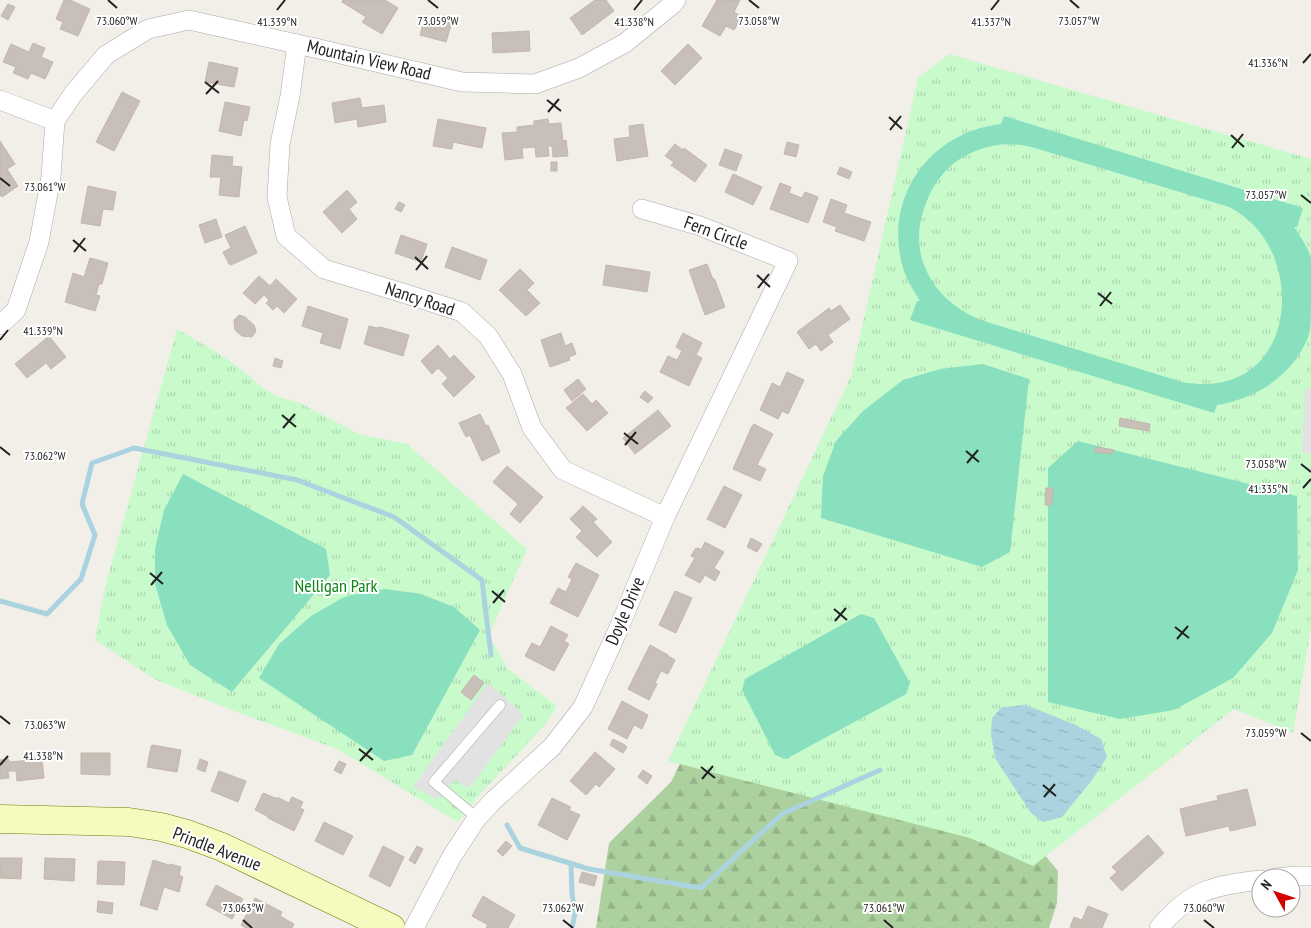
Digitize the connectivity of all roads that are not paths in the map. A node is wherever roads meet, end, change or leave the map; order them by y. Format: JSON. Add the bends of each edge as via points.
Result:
{"nodes":[{"id":1,"x":676,"y":0,"type":"edge"},
{"id":2,"x":297,"y":44,"type":"junction"},
{"id":3,"x":0,"y":100,"type":"edge"},
{"id":4,"x":55,"y":121,"type":"junction"},
{"id":5,"x":642,"y":209,"type":"dead end"},
{"id":6,"x":788,"y":261,"type":"joint"},
{"id":7,"x":0,"y":325,"type":"edge"},
{"id":8,"x":665,"y":516,"type":"junction"},
{"id":9,"x":500,"y":706,"type":"dead end"},
{"id":10,"x":477,"y":818,"type":"junction"},
{"id":11,"x":0,"y":819,"type":"edge"},
{"id":12,"x":1251,"y":881,"type":"edge"},
{"id":13,"x":391,"y":928,"type":"edge"},
{"id":14,"x":414,"y":928,"type":"edge"},
{"id":15,"x":1159,"y":928,"type":"edge"}],
"edges":[{"from":1,"to":2,"type":"street","name":"Mountain View Road","via":[[625,43],[579,68],[535,84],[462,82]]},
{"from":2,"to":4,"type":"street","name":"Mountain View Road","via":[[189,20],[148,30],[106,55]]},
{"from":2,"to":8,"type":"street","name":"Nancy Road","via":[[280,144],[277,196],[286,236],[324,269],[462,312],[488,336],[512,374],[532,428],[563,470]]},
{"from":3,"to":4,"type":"street"},
{"from":4,"to":7,"type":"street","name":"Mountain View Road","via":[[51,177],[39,242],[16,310]]},
{"from":5,"to":6,"type":"street","name":"Fern Circle","via":[[700,226]]},
{"from":6,"to":8,"type":"street","name":"Doyle Drive"},
{"from":8,"to":10,"type":"street","name":"Doyle Drive","via":[[582,707],[552,747]]},
{"from":9,"to":10,"type":"lane","via":[[434,782]]},
{"from":10,"to":14,"type":"street","name":"Doyle Drive","via":[[452,856]]},
{"from":11,"to":13,"type":"main road","name":"Prindle Avenue","via":[[129,822],[186,834],[222,847]]},
{"from":12,"to":15,"type":"street","via":[[1230,883],[1189,899]]}]}
